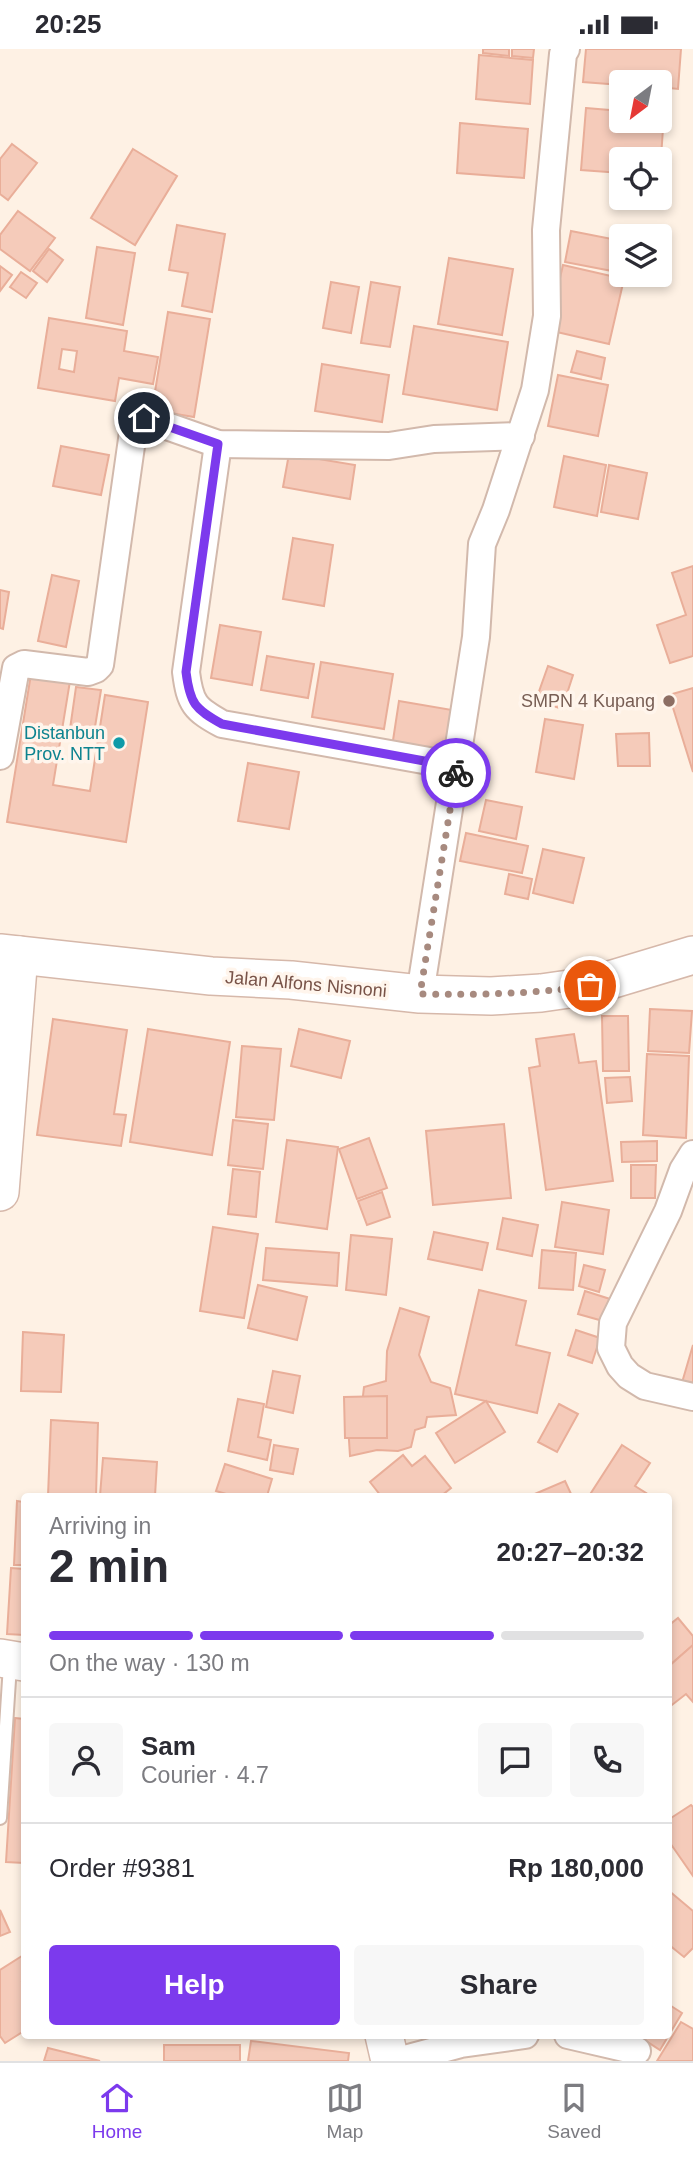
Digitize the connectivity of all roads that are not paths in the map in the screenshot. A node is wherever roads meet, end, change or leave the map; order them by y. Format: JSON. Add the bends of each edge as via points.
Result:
{"nodes":[{"id":1,"x":566,"y":49,"type":"edge"},
{"id":2,"x":521,"y":436,"type":"junction"},
{"id":3,"x":218,"y":444,"type":"junction"},
{"id":4,"x":0,"y":756,"type":"edge"},
{"id":5,"x":457,"y":767,"type":"junction"},
{"id":6,"x":10,"y":954,"type":"edge"},
{"id":7,"x":693,"y":955,"type":"edge"},
{"id":8,"x":420,"y":994,"type":"junction"},
{"id":9,"x":693,"y":1154,"type":"edge"},
{"id":10,"x":0,"y":1192,"type":"edge"},
{"id":11,"x":693,"y":1398,"type":"edge"},
{"id":12,"x":12,"y":1660,"type":"edge"},
{"id":13,"x":0,"y":1818,"type":"edge"},
{"id":14,"x":385,"y":2039,"type":"edge"},
{"id":15,"x":497,"y":2039,"type":"edge"},
{"id":16,"x":585,"y":2039,"type":"edge"},
{"id":17,"x":637,"y":2051,"type":"dead end"},
{"id":18,"x":390,"y":2061,"type":"edge"},
{"id":19,"x":397,"y":2061,"type":"edge"}],
"edges":[{"from":1,"to":2,"type":"street","via":[[546,230],[547,316],[535,390]]},
{"from":2,"to":3,"type":"street","via":[[434,439],[389,446]]},
{"from":2,"to":5,"type":"street","via":[[482,544],[476,637]]},
{"from":3,"to":4,"type":"street","via":[[144,418],[134,425],[100,665],[88,672],[24,664],[16,668]]},
{"from":3,"to":5,"type":"street","via":[[186,672],[189,696],[202,713],[222,724]]},
{"from":5,"to":8,"type":"street"},
{"from":6,"to":8,"type":"main road","name":"Jalan Alfons Nisnoni"},
{"from":6,"to":10,"type":"main road"},
{"from":7,"to":8,"type":"main road","name":"Jalan Alfons Nisnoni","via":[[590,986],[491,996]]},
{"from":9,"to":11,"type":"street","via":[[613,1323],[611,1348],[620,1366],[645,1386]]},
{"from":12,"to":13,"type":"lane"},
{"from":14,"to":18,"type":"main road"},
{"from":15,"to":19,"type":"street"},
{"from":16,"to":17,"type":"street"}]}
